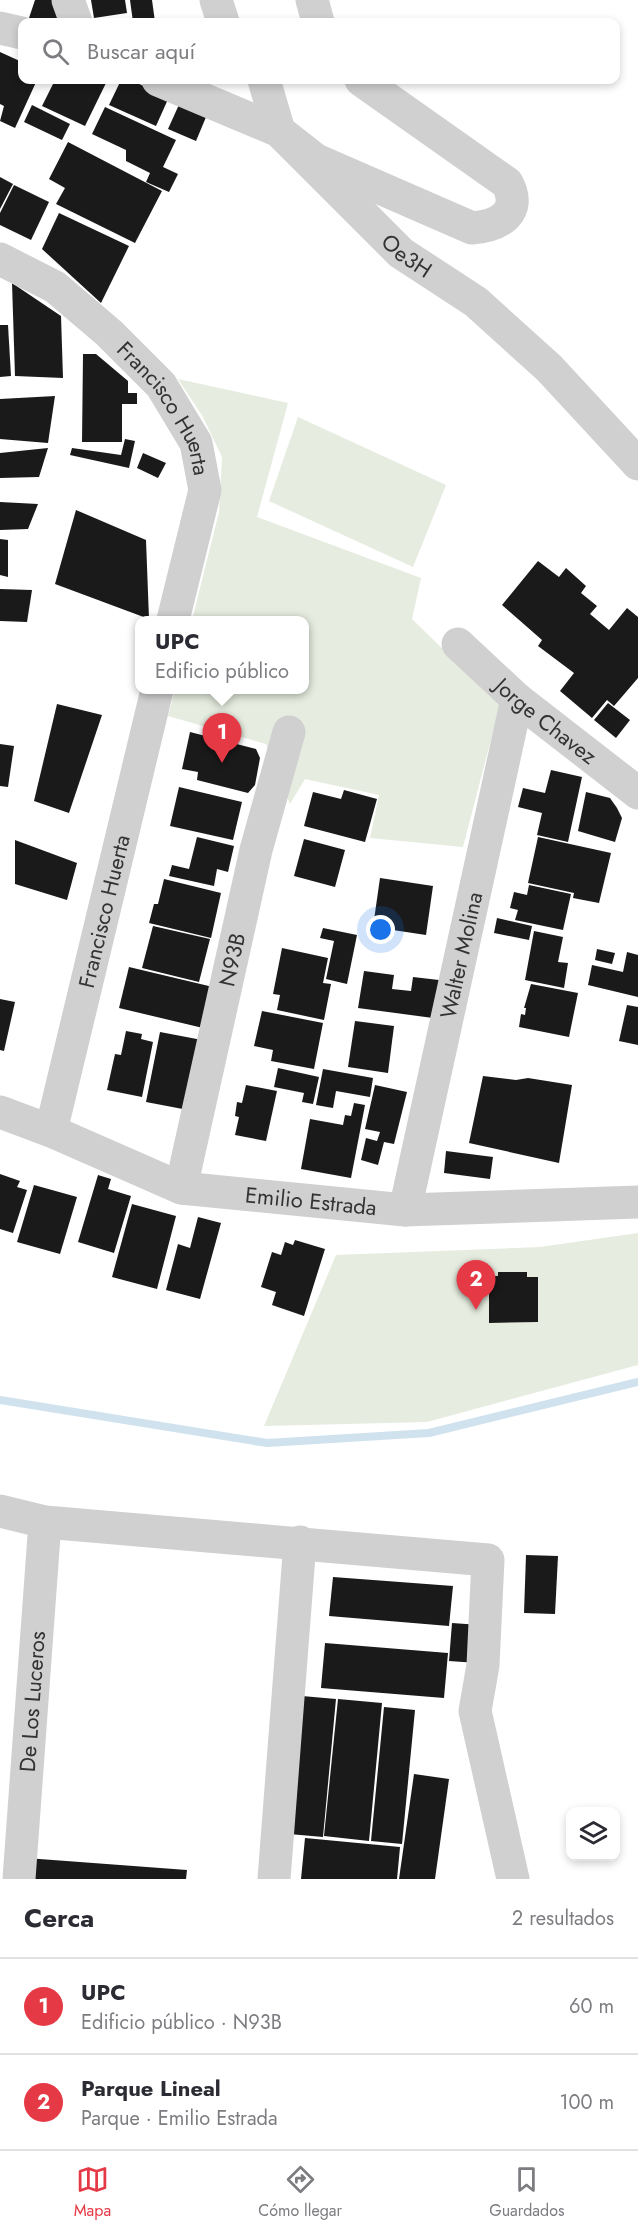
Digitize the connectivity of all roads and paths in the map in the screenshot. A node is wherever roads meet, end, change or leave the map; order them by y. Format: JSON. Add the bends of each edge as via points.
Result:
{"nodes":[{"id":1,"x":68,"y":0,"type":"edge"},
{"id":2,"x":216,"y":0,"type":"edge"},
{"id":3,"x":312,"y":0,"type":"edge"},
{"id":4,"x":75,"y":18,"type":"edge"},
{"id":5,"x":222,"y":18,"type":"edge"},
{"id":6,"x":317,"y":18,"type":"edge"},
{"id":7,"x":0,"y":28,"type":"edge"},
{"id":8,"x":18,"y":32,"type":"edge"},
{"id":9,"x":168,"y":84,"type":"edge"},
{"id":10,"x":265,"y":84,"type":"edge"},
{"id":11,"x":368,"y":84,"type":"edge"},
{"id":12,"x":279,"y":130,"type":"junction"},
{"id":13,"x":0,"y":259,"type":"edge"},
{"id":14,"x":638,"y":464,"type":"edge"},
{"id":15,"x":175,"y":616,"type":"edge"},
{"id":16,"x":458,"y":644,"type":"dead end"},
{"id":17,"x":156,"y":694,"type":"edge"},
{"id":18,"x":517,"y":699,"type":"junction"},
{"id":19,"x":289,"y":732,"type":"dead end"},
{"id":20,"x":638,"y":793,"type":"edge"},
{"id":21,"x":0,"y":1112,"type":"edge"},
{"id":22,"x":51,"y":1131,"type":"junction"},
{"id":23,"x":181,"y":1188,"type":"junction"},
{"id":24,"x":638,"y":1202,"type":"edge"},
{"id":25,"x":405,"y":1210,"type":"junction"},
{"id":26,"x":0,"y":1511,"type":"edge"},
{"id":27,"x":45,"y":1522,"type":"junction"},
{"id":28,"x":300,"y":1542,"type":"junction"},
{"id":29,"x":18,"y":1879,"type":"edge"},
{"id":30,"x":274,"y":1879,"type":"edge"},
{"id":31,"x":513,"y":1879,"type":"edge"}],
"edges":[{"from":1,"to":4,"type":"street"},
{"from":2,"to":5,"type":"street"},
{"from":3,"to":6,"type":"street"},
{"from":7,"to":8,"type":"street"},
{"from":9,"to":12,"type":"street","name":"Oe3H"},
{"from":10,"to":12,"type":"street"},
{"from":11,"to":12,"type":"street","via":[[507,183],[513,193],[512,206],[504,218],[490,227],[472,228],[456,222],[316,159]]},
{"from":12,"to":14,"type":"street","name":"Oe3H","via":[[401,253],[476,302],[549,368]]},
{"from":13,"to":15,"type":"street","name":"Francisco Huerta","via":[[55,287],[110,333],[161,385],[196,443],[205,490]]},
{"from":16,"to":18,"type":"street","name":"Jorge Chavez"},
{"from":17,"to":22,"type":"street","name":"Francisco Huerta"},
{"from":18,"to":20,"type":"street","name":"Jorge Chavez"},
{"from":18,"to":25,"type":"street","name":"Walter Molina"},
{"from":19,"to":23,"type":"street","name":"N93B","via":[[256,850]]},
{"from":21,"to":22,"type":"street","name":"Emilio Estrada"},
{"from":22,"to":23,"type":"street","name":"Emilio Estrada"},
{"from":23,"to":25,"type":"street","name":"Emilio Estrada"},
{"from":24,"to":25,"type":"street","name":"Emilio Estrada"},
{"from":26,"to":27,"type":"street"},
{"from":27,"to":28,"type":"street"},
{"from":27,"to":29,"type":"street","name":"De Los Luceros"},
{"from":28,"to":30,"type":"street"},
{"from":28,"to":31,"type":"street","via":[[488,1560],[483,1665],[475,1711]]}]}
